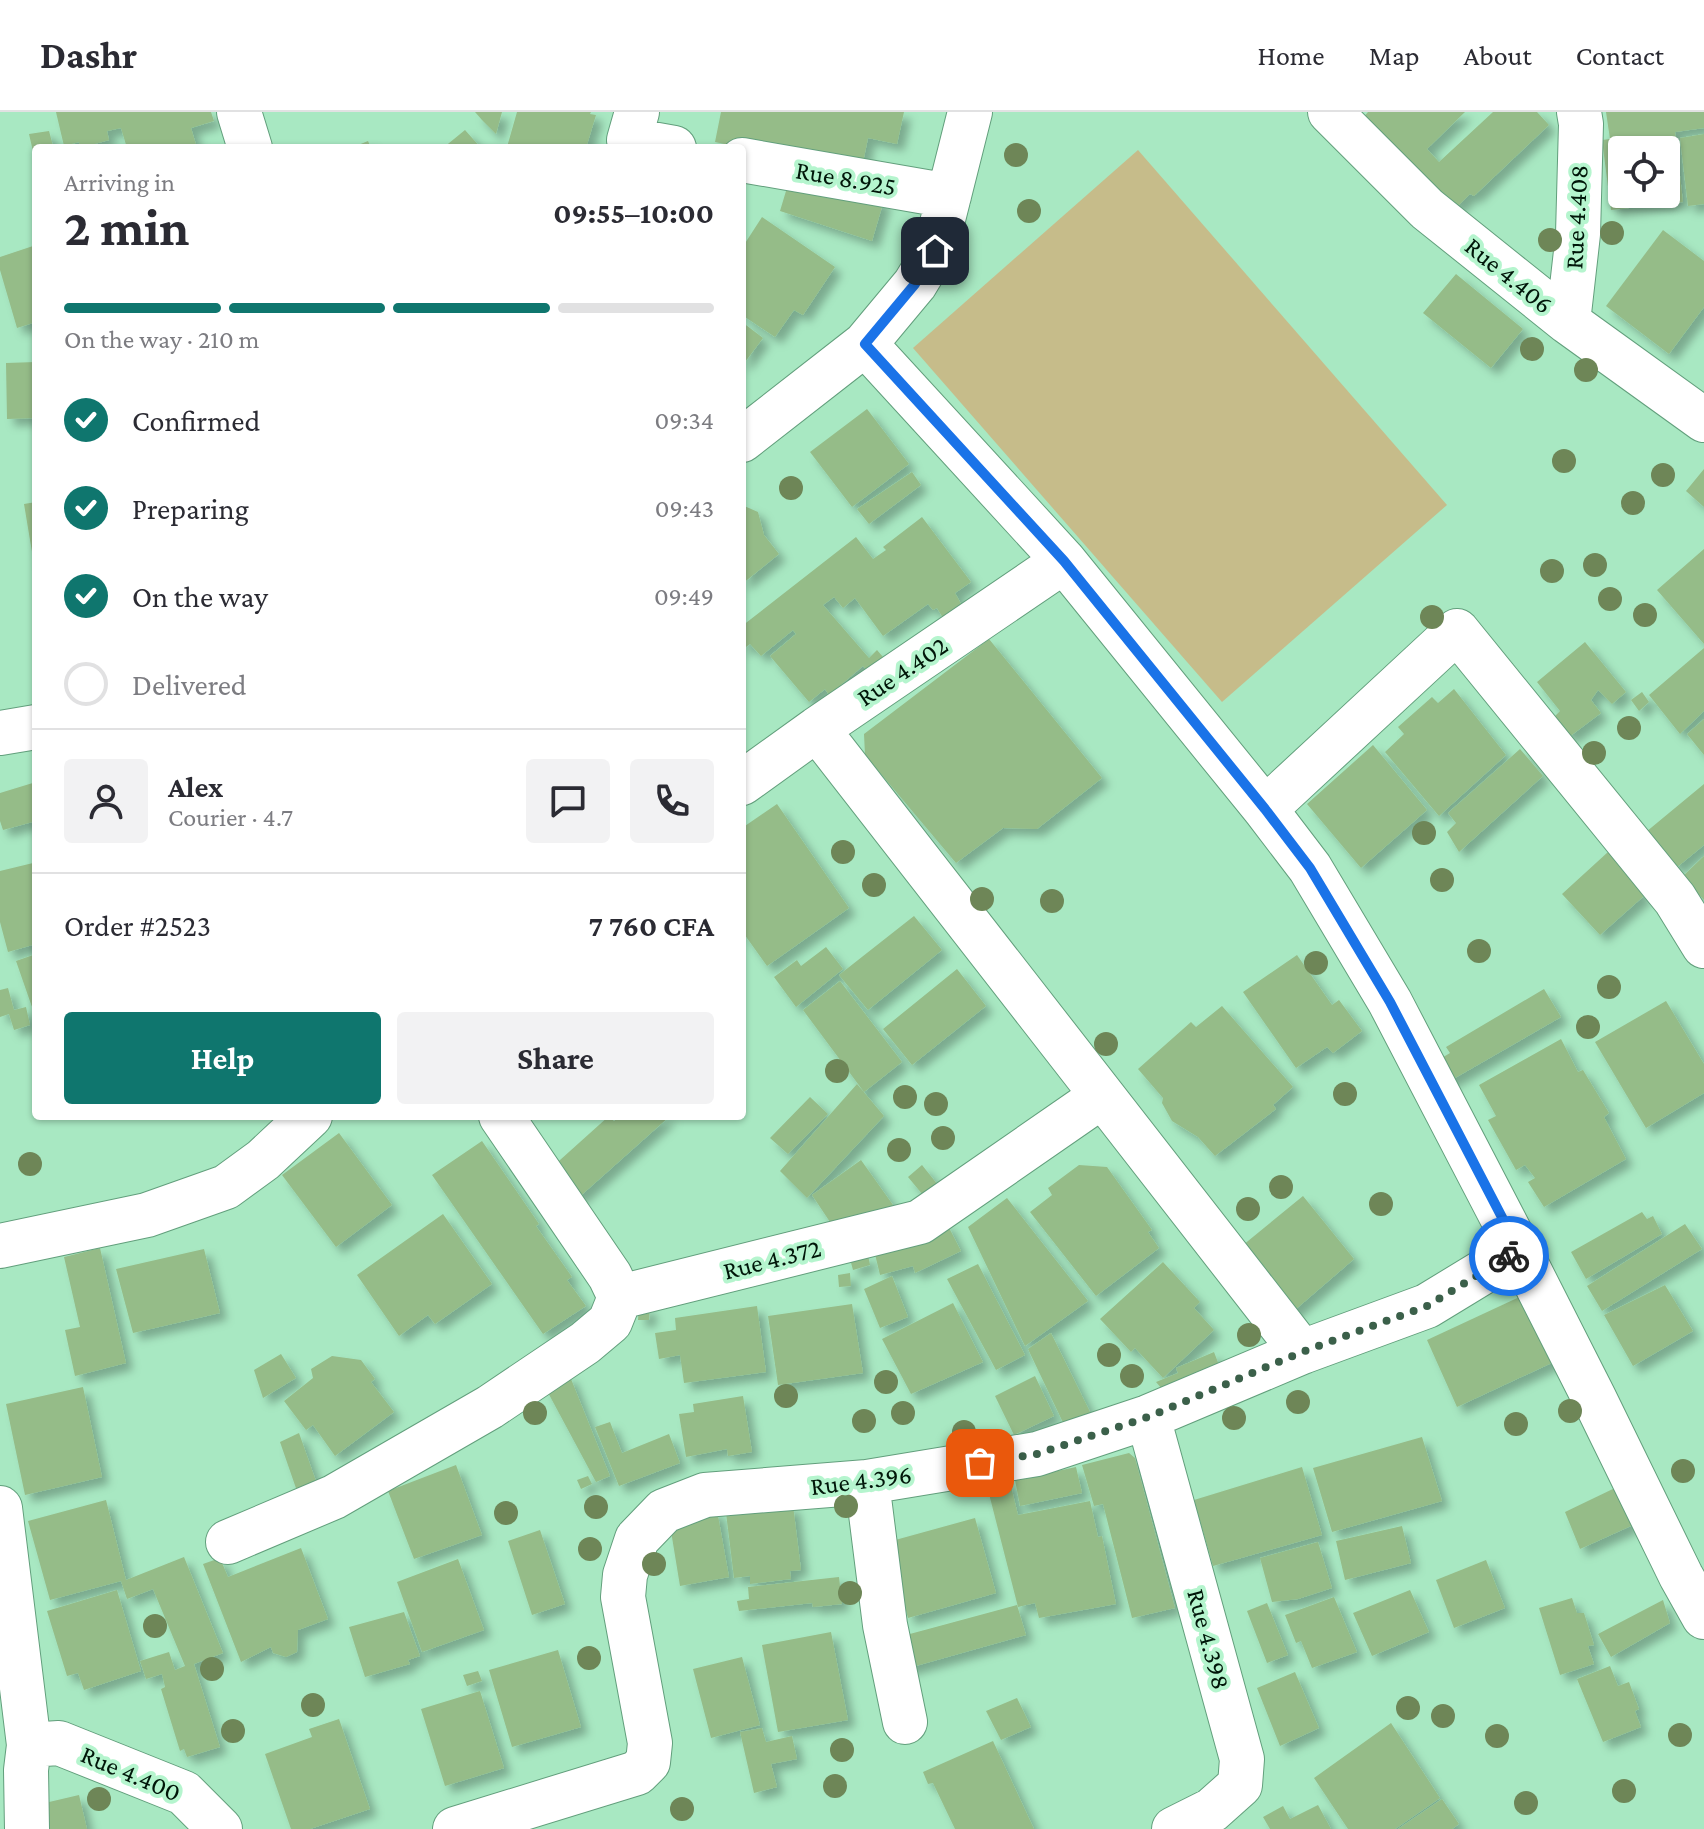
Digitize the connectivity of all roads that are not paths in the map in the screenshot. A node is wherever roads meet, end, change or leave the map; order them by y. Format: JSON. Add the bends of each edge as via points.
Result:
{"nodes":[{"id":1,"x":239,"y":112,"type":"edge"},
{"id":2,"x":637,"y":112,"type":"edge"},
{"id":3,"x":970,"y":112,"type":"edge"},
{"id":4,"x":1330,"y":112,"type":"edge"},
{"id":5,"x":1579,"y":112,"type":"edge"},
{"id":6,"x":249,"y":144,"type":"edge"},
{"id":7,"x":652,"y":144,"type":"edge"},
{"id":8,"x":746,"y":161,"type":"edge"},
{"id":9,"x":949,"y":196,"type":"junction"},
{"id":10,"x":1568,"y":322,"type":"junction"},
{"id":11,"x":865,"y":344,"type":"junction"},
{"id":12,"x":1704,"y":420,"type":"edge"},
{"id":13,"x":746,"y":437,"type":"edge"},
{"id":14,"x":1064,"y":561,"type":"junction"},
{"id":15,"x":32,"y":728,"type":"edge"},
{"id":16,"x":817,"y":729,"type":"junction"},
{"id":17,"x":0,"y":733,"type":"edge"},
{"id":18,"x":746,"y":780,"type":"edge"},
{"id":19,"x":1265,"y":809,"type":"junction"},
{"id":20,"x":1704,"y":946,"type":"edge"},
{"id":21,"x":1102,"y":1096,"type":"junction"},
{"id":22,"x":306,"y":1120,"type":"edge"},
{"id":23,"x":504,"y":1120,"type":"edge"},
{"id":24,"x":0,"y":1246,"type":"edge"},
{"id":25,"x":1519,"y":1250,"type":"junction"},
{"id":26,"x":620,"y":1297,"type":"junction"},
{"id":27,"x":1302,"y":1352,"type":"junction"},
{"id":28,"x":1148,"y":1417,"type":"junction"},
{"id":29,"x":867,"y":1482,"type":"junction"},
{"id":30,"x":0,"y":1508,"type":"edge"},
{"id":31,"x":228,"y":1542,"type":"dead end"},
{"id":32,"x":1704,"y":1617,"type":"edge"},
{"id":33,"x":905,"y":1722,"type":"dead end"},
{"id":34,"x":29,"y":1745,"type":"junction"},
{"id":35,"x":27,"y":1829,"type":"edge"},
{"id":36,"x":220,"y":1829,"type":"edge"},
{"id":37,"x":455,"y":1829,"type":"edge"},
{"id":38,"x":1174,"y":1829,"type":"edge"}],
"edges":[{"from":1,"to":6,"type":"street"},
{"from":2,"to":7,"type":"street","via":[[629,140]]},
{"from":3,"to":9,"type":"street"},
{"from":4,"to":10,"type":"street","name":"Rue 4.406","via":[[1427,209]]},
{"from":5,"to":10,"type":"street","name":"Rue 4.408","via":[[1578,234]]},
{"from":8,"to":9,"type":"street","name":"Rue 8.925"},
{"from":9,"to":11,"type":"street","via":[[935,251]]},
{"from":10,"to":12,"type":"street","name":"Rue 4.406"},
{"from":11,"to":13,"type":"street"},
{"from":11,"to":14,"type":"street"},
{"from":14,"to":16,"type":"street","name":"Rue 4.402"},
{"from":14,"to":19,"type":"street"},
{"from":15,"to":17,"type":"street"},
{"from":16,"to":18,"type":"street","name":"Rue 4.402"},
{"from":16,"to":21,"type":"street"},
{"from":19,"to":20,"type":"street","via":[[1457,631],[1675,899]]},
{"from":19,"to":25,"type":"street","via":[[1310,868],[1390,1002]]},
{"from":21,"to":26,"type":"street","name":"Rue 4.372","via":[[920,1222]]},
{"from":21,"to":27,"type":"street"},
{"from":22,"to":24,"type":"street","via":[[226,1187],[147,1215]]},
{"from":23,"to":26,"type":"street"},
{"from":25,"to":27,"type":"street","name":"Rue 4.396","via":[[1427,1306]]},
{"from":25,"to":32,"type":"street"},
{"from":26,"to":31,"type":"street","via":[[610,1322],[490,1407],[334,1497]]},
{"from":27,"to":28,"type":"street","name":"Rue 4.396"},
{"from":28,"to":29,"type":"street","name":"Rue 4.396","via":[[1037,1454]]},
{"from":28,"to":38,"type":"street","name":"Rue 4.398","via":[[1242,1759],[1240,1785],[1212,1810]]},
{"from":29,"to":33,"type":"street","via":[[885,1625]]},
{"from":29,"to":37,"type":"street","name":"Rue 4.396","via":[[705,1495],[664,1511],[637,1539],[623,1597],[650,1743],[648,1762],[637,1773]]},
{"from":30,"to":34,"type":"street"},
{"from":34,"to":35,"type":"street"},
{"from":34,"to":36,"type":"street","name":"Rue 4.400","via":[[59,1743],[184,1793]]}]}
